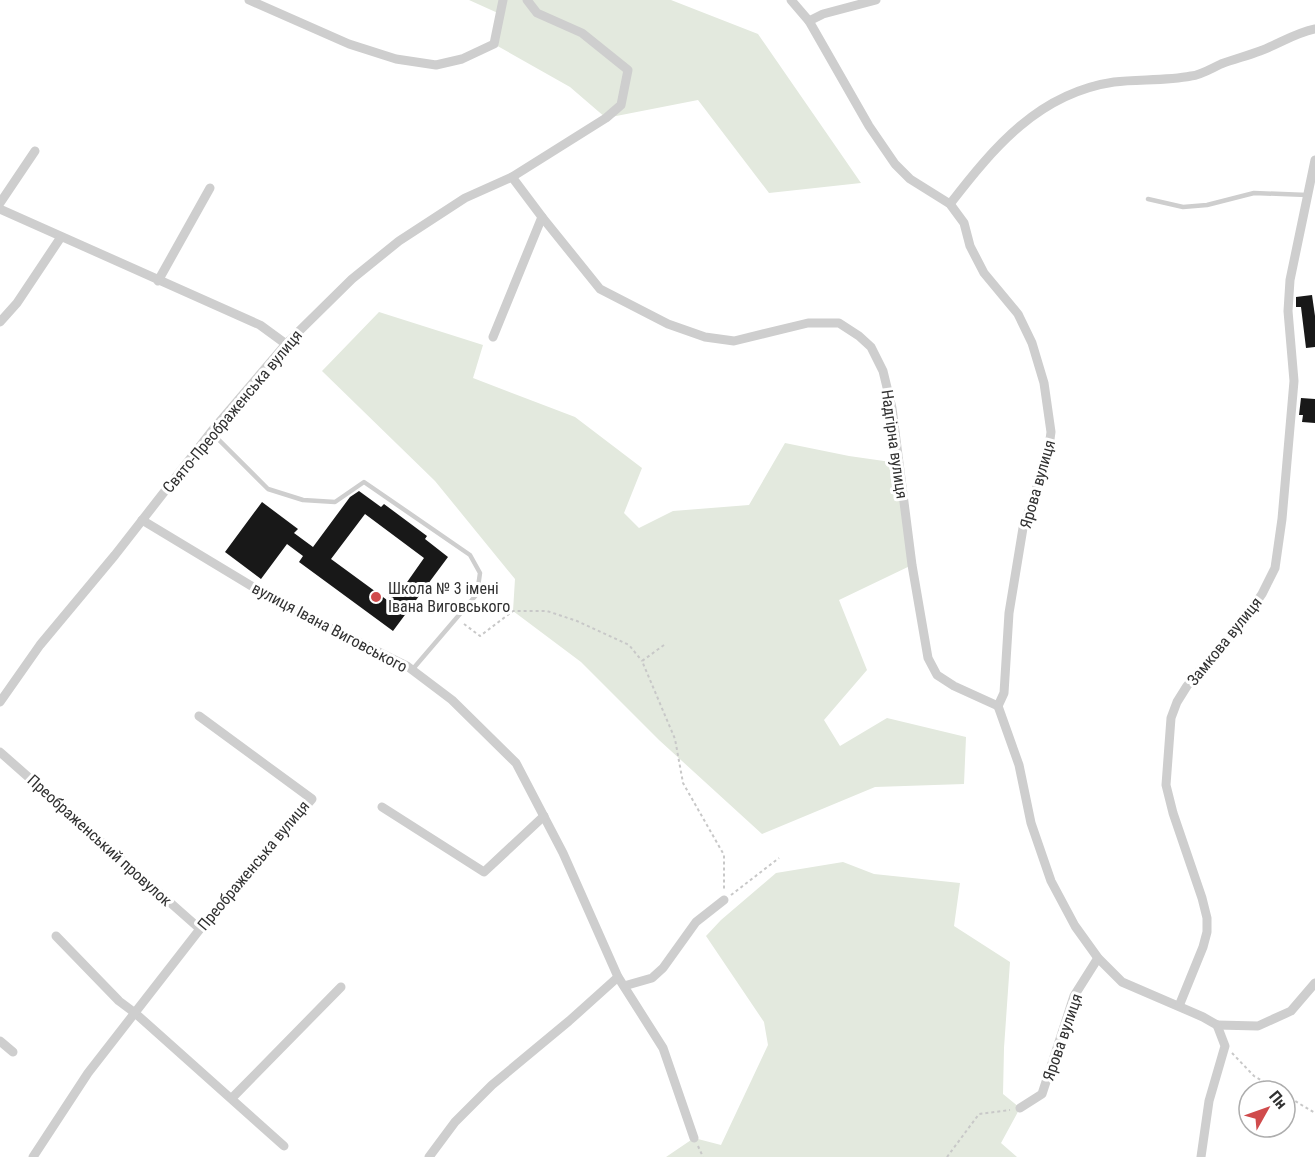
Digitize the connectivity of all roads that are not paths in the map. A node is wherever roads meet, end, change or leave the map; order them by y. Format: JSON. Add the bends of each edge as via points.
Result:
{"nodes":[{"id":1,"x":249,"y":0,"type":"edge"},
{"id":2,"x":503,"y":0,"type":"edge"},
{"id":3,"x":527,"y":0,"type":"edge"},
{"id":4,"x":790,"y":0,"type":"edge"},
{"id":5,"x":876,"y":0,"type":"edge"},
{"id":6,"x":809,"y":21,"type":"junction"},
{"id":7,"x":1315,"y":29,"type":"edge"},
{"id":8,"x":34,"y":151,"type":"dead end"},
{"id":9,"x":1315,"y":160,"type":"edge"},
{"id":10,"x":512,"y":177,"type":"junction"},
{"id":11,"x":210,"y":188,"type":"dead end"},
{"id":12,"x":1307,"y":195,"type":"junction"},
{"id":13,"x":1148,"y":199,"type":"dead end"},
{"id":14,"x":0,"y":203,"type":"edge"},
{"id":15,"x":950,"y":204,"type":"junction"},
{"id":16,"x":0,"y":209,"type":"edge"},
{"id":17,"x":542,"y":217,"type":"junction"},
{"id":18,"x":61,"y":237,"type":"junction"},
{"id":19,"x":158,"y":280,"type":"junction"},
{"id":20,"x":0,"y":322,"type":"edge"},
{"id":21,"x":493,"y":337,"type":"dead end"},
{"id":22,"x":286,"y":344,"type":"junction"},
{"id":23,"x":211,"y":432,"type":"junction"},
{"id":24,"x":142,"y":520,"type":"junction"},
{"id":25,"x":412,"y":670,"type":"junction"},
{"id":26,"x":0,"y":702,"type":"edge"},
{"id":27,"x":998,"y":706,"type":"junction"},
{"id":28,"x":199,"y":716,"type":"dead end"},
{"id":29,"x":0,"y":752,"type":"edge"},
{"id":30,"x":382,"y":807,"type":"dead end"},
{"id":31,"x":544,"y":816,"type":"junction"},
{"id":32,"x":724,"y":900,"type":"road end"},
{"id":33,"x":200,"y":929,"type":"junction"},
{"id":34,"x":56,"y":936,"type":"dead end"},
{"id":35,"x":1098,"y":958,"type":"junction"},
{"id":36,"x":618,"y":977,"type":"junction"},
{"id":37,"x":1315,"y":983,"type":"edge"},
{"id":38,"x":624,"y":986,"type":"junction"},
{"id":39,"x":341,"y":987,"type":"dead end"},
{"id":40,"x":1179,"y":1006,"type":"junction"},
{"id":41,"x":135,"y":1013,"type":"junction"},
{"id":42,"x":1216,"y":1025,"type":"junction"},
{"id":43,"x":0,"y":1041,"type":"edge"},
{"id":44,"x":13,"y":1052,"type":"dead end"},
{"id":45,"x":231,"y":1098,"type":"junction"},
{"id":46,"x":1020,"y":1108,"type":"road end"},
{"id":47,"x":694,"y":1138,"type":"dead end"},
{"id":48,"x":284,"y":1146,"type":"dead end"},
{"id":49,"x":33,"y":1157,"type":"edge"},
{"id":50,"x":429,"y":1157,"type":"edge"},
{"id":51,"x":1202,"y":1157,"type":"edge"}],
"edges":[{"from":1,"to":2,"type":"street","via":[[349,44],[396,59],[436,65],[462,59],[494,44]]},
{"from":3,"to":10,"type":"street","name":"Свято-Преображенська вулиця","via":[[537,13],[582,33],[628,70],[621,105]]},
{"from":4,"to":6,"type":"street","name":"Ярова вулиця"},
{"from":5,"to":6,"type":"street"},
{"from":6,"to":15,"type":"street","name":"Ярова вулиця","via":[[895,164]]},
{"from":7,"to":15,"type":"street","via":[[1193,76],[1114,82],[1084,88],[1059,99],[1011,134]]},
{"from":8,"to":14,"type":"street"},
{"from":9,"to":12,"type":"street","name":"Замкова вулиця"},
{"from":10,"to":17,"type":"street","name":"Надгірна вулиця"},
{"from":10,"to":22,"type":"street","name":"Свято-Преображенська вулиця","via":[[465,198],[399,241],[352,279]]},
{"from":11,"to":19,"type":"street"},
{"from":12,"to":13,"type":"lane","via":[[1254,193],[1183,207]]},
{"from":12,"to":40,"type":"street","name":"Замкова вулиця","via":[[1290,280],[1288,311],[1294,381],[1275,568],[1241,624],[1187,687],[1171,718],[1166,785],[1207,918],[1203,947]]},
{"from":15,"to":27,"type":"street","name":"Ярова вулиця","via":[[964,223],[984,273],[1018,314],[1032,343],[1044,382],[1051,432],[1023,528],[1009,613],[1004,693]]},
{"from":16,"to":18,"type":"street"},
{"from":17,"to":21,"type":"street"},
{"from":17,"to":27,"type":"street","name":"Надгірна вулиця","via":[[600,289],[668,324],[705,337],[734,341],[808,323],[839,323],[871,347],[892,408],[928,658],[937,675]]},
{"from":18,"to":19,"type":"street"},
{"from":18,"to":20,"type":"street"},
{"from":19,"to":22,"type":"street","via":[[260,325]]},
{"from":22,"to":23,"type":"street","name":"Свято-Преображенська вулиця"},
{"from":23,"to":24,"type":"street","name":"Свято-Преображенська вулиця"},
{"from":23,"to":25,"type":"lane","via":[[268,489],[303,500],[335,502],[364,482],[470,555],[480,573],[477,594]]},
{"from":24,"to":25,"type":"street","name":"вулиця Івана Виговського","via":[[278,602]]},
{"from":24,"to":26,"type":"street","name":"Свято-Преображенська вулиця","via":[[39,645]]},
{"from":25,"to":31,"type":"street","name":"вулиця Івана Виговського","via":[[452,700],[516,763]]},
{"from":27,"to":35,"type":"street","via":[[1051,881]]},
{"from":28,"to":33,"type":"street","name":"Преображенська вулиця","via":[[312,800]]},
{"from":29,"to":33,"type":"street","name":"Преображенський провулок"},
{"from":30,"to":31,"type":"street","via":[[484,873]]},
{"from":31,"to":36,"type":"street","name":"вулиця Івана Виговського"},
{"from":32,"to":38,"type":"street","via":[[696,922],[652,978]]},
{"from":33,"to":41,"type":"street","name":"Преображенська вулиця"},
{"from":34,"to":41,"type":"street"},
{"from":35,"to":40,"type":"street","via":[[1122,982]]},
{"from":35,"to":46,"type":"street","name":"Ярова вулиця","via":[[1074,996],[1042,1094]]},
{"from":36,"to":38,"type":"street","name":"вулиця Івана Виговського"},
{"from":36,"to":50,"type":"street","via":[[492,1085],[455,1122]]},
{"from":37,"to":42,"type":"street","via":[[1291,1011],[1258,1026]]},
{"from":38,"to":47,"type":"street","name":"вулиця Івана Виговського","via":[[663,1048]]},
{"from":39,"to":45,"type":"street"},
{"from":40,"to":42,"type":"street"},
{"from":41,"to":45,"type":"street"},
{"from":41,"to":49,"type":"street","name":"Преображенська вулиця","via":[[88,1073]]},
{"from":42,"to":51,"type":"street","via":[[1225,1046],[1209,1101]]},
{"from":43,"to":44,"type":"street"},
{"from":45,"to":48,"type":"street"}]}
